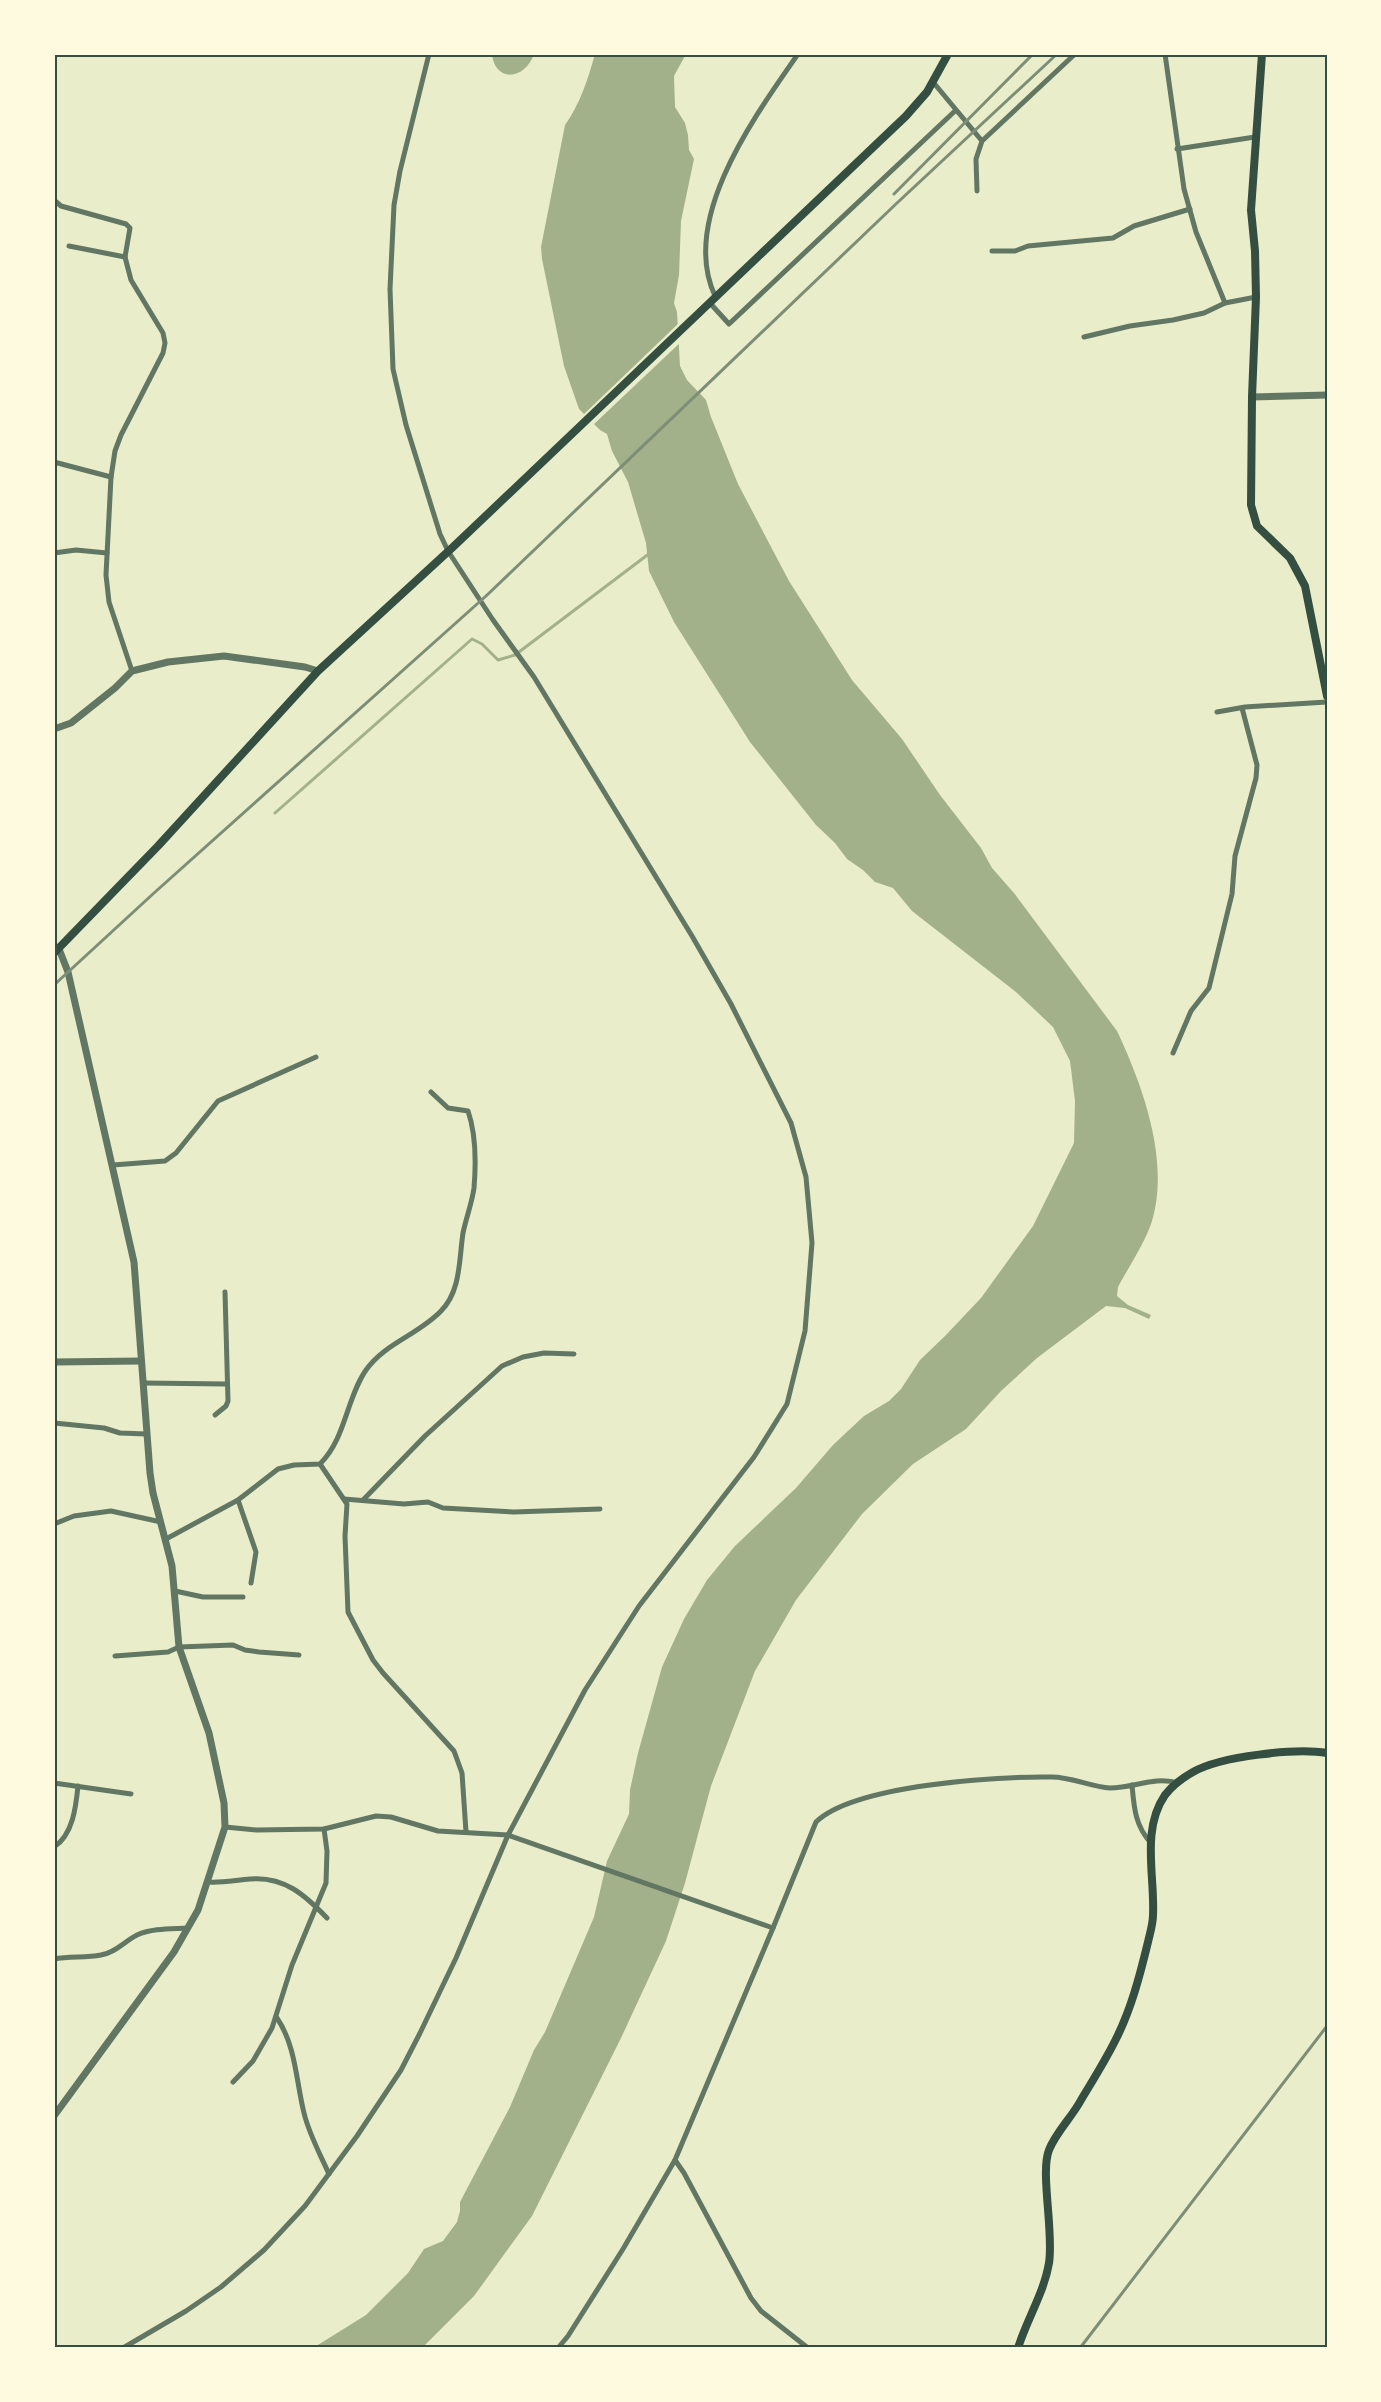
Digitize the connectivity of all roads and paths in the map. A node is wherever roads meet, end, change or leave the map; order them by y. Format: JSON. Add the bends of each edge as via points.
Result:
{"nodes":[{"id":1,"x":429,"y":54,"type":"edge"},
{"id":2,"x":798,"y":54,"type":"edge"},
{"id":3,"x":948,"y":54,"type":"edge"},
{"id":4,"x":1075,"y":54,"type":"edge"},
{"id":5,"x":1165,"y":54,"type":"edge"},
{"id":6,"x":1262,"y":54,"type":"edge"},
{"id":7,"x":933,"y":82,"type":"junction"},
{"id":8,"x":956,"y":110,"type":"junction"},
{"id":9,"x":1255,"y":137,"type":"junction"},
{"id":10,"x":982,"y":141,"type":"junction"},
{"id":11,"x":1177,"y":149,"type":"junction"},
{"id":12,"x":977,"y":190,"type":"dead end"},
{"id":13,"x":54,"y":200,"type":"edge"},
{"id":14,"x":1190,"y":209,"type":"junction"},
{"id":15,"x":69,"y":246,"type":"dead end"},
{"id":16,"x":992,"y":251,"type":"dead end"},
{"id":17,"x":125,"y":257,"type":"junction"},
{"id":18,"x":1256,"y":297,"type":"junction"},
{"id":19,"x":712,"y":299,"type":"junction"},
{"id":20,"x":1226,"y":303,"type":"junction"},
{"id":21,"x":1084,"y":337,"type":"dead end"},
{"id":22,"x":1327,"y":395,"type":"edge"},
{"id":23,"x":1252,"y":397,"type":"junction"},
{"id":24,"x":54,"y":462,"type":"edge"},
{"id":25,"x":111,"y":477,"type":"junction"},
{"id":26,"x":450,"y":549,"type":"junction"},
{"id":27,"x":54,"y":553,"type":"edge"},
{"id":28,"x":107,"y":553,"type":"junction"},
{"id":29,"x":132,"y":671,"type":"junction"},
{"id":30,"x":318,"y":671,"type":"junction"},
{"id":31,"x":1327,"y":696,"type":"edge"},
{"id":32,"x":1327,"y":702,"type":"edge"},
{"id":33,"x":1242,"y":708,"type":"junction"},
{"id":34,"x":1217,"y":712,"type":"dead end"},
{"id":35,"x":54,"y":729,"type":"edge"},
{"id":36,"x":54,"y":940,"type":"edge"},
{"id":37,"x":56,"y":951,"type":"edge"},
{"id":38,"x":1173,"y":1053,"type":"dead end"},
{"id":39,"x":316,"y":1057,"type":"dead end"},
{"id":40,"x":431,"y":1092,"type":"dead end"},
{"id":41,"x":113,"y":1165,"type":"junction"},
{"id":42,"x":225,"y":1292,"type":"dead end"},
{"id":43,"x":574,"y":1354,"type":"dead end"},
{"id":44,"x":141,"y":1361,"type":"junction"},
{"id":45,"x":54,"y":1362,"type":"edge"},
{"id":46,"x":143,"y":1383,"type":"junction"},
{"id":47,"x":226,"y":1383,"type":"junction"},
{"id":48,"x":215,"y":1414,"type":"dead end"},
{"id":49,"x":54,"y":1423,"type":"edge"},
{"id":50,"x":146,"y":1434,"type":"junction"},
{"id":51,"x":320,"y":1464,"type":"junction"},
{"id":52,"x":238,"y":1500,"type":"junction"},
{"id":53,"x":344,"y":1500,"type":"junction"},
{"id":54,"x":363,"y":1500,"type":"junction"},
{"id":55,"x":600,"y":1509,"type":"dead end"},
{"id":56,"x":161,"y":1522,"type":"junction"},
{"id":57,"x":54,"y":1524,"type":"edge"},
{"id":58,"x":166,"y":1539,"type":"junction"},
{"id":59,"x":251,"y":1583,"type":"dead end"},
{"id":60,"x":175,"y":1591,"type":"junction"},
{"id":61,"x":243,"y":1597,"type":"dead end"},
{"id":62,"x":179,"y":1647,"type":"junction"},
{"id":63,"x":298,"y":1655,"type":"dead end"},
{"id":64,"x":114,"y":1656,"type":"dead end"},
{"id":65,"x":1327,"y":1753,"type":"edge"},
{"id":66,"x":54,"y":1783,"type":"edge"},
{"id":67,"x":1178,"y":1783,"type":"junction"},
{"id":68,"x":1132,"y":1785,"type":"junction"},
{"id":69,"x":78,"y":1786,"type":"junction"},
{"id":70,"x":131,"y":1794,"type":"dead end"},
{"id":71,"x":225,"y":1827,"type":"junction"},
{"id":72,"x":324,"y":1829,"type":"junction"},
{"id":73,"x":466,"y":1832,"type":"junction"},
{"id":74,"x":511,"y":1836,"type":"junction"},
{"id":75,"x":1151,"y":1843,"type":"junction"},
{"id":76,"x":54,"y":1847,"type":"edge"},
{"id":77,"x":208,"y":1882,"type":"junction"},
{"id":78,"x":316,"y":1907,"type":"junction"},
{"id":79,"x":327,"y":1918,"type":"dead end"},
{"id":80,"x":188,"y":1928,"type":"junction"},
{"id":81,"x":773,"y":1928,"type":"junction"},
{"id":82,"x":54,"y":1959,"type":"edge"},
{"id":83,"x":277,"y":2018,"type":"junction"},
{"id":84,"x":232,"y":2082,"type":"dead end"},
{"id":85,"x":54,"y":2116,"type":"edge"},
{"id":86,"x":675,"y":2160,"type":"junction"},
{"id":87,"x":329,"y":2174,"type":"junction"},
{"id":88,"x":123,"y":2348,"type":"edge"},
{"id":89,"x":558,"y":2348,"type":"edge"},
{"id":90,"x":808,"y":2348,"type":"edge"},
{"id":91,"x":1018,"y":2348,"type":"edge"}],
"edges":[{"from":1,"to":26,"type":"street","via":[[394,205],[390,290],[393,369],[440,534]]},
{"from":2,"to":19,"type":"street","via":[[751,126],[716,194],[706,257]]},
{"from":3,"to":7,"type":"main road"},
{"from":4,"to":10,"type":"street"},
{"from":5,"to":11,"type":"street"},
{"from":6,"to":9,"type":"main road"},
{"from":7,"to":8,"type":"street"},
{"from":7,"to":19,"type":"main road","via":[[906,116]]},
{"from":8,"to":10,"type":"street"},
{"from":8,"to":19,"type":"street","via":[[729,324]]},
{"from":9,"to":11,"type":"street"},
{"from":9,"to":18,"type":"main road","via":[[1251,210]]},
{"from":10,"to":12,"type":"street","via":[[976,159]]},
{"from":11,"to":14,"type":"street"},
{"from":13,"to":17,"type":"street","via":[[61,206],[130,228]]},
{"from":14,"to":16,"type":"street","via":[[1134,226],[1113,238]]},
{"from":14,"to":20,"type":"street"},
{"from":15,"to":17,"type":"street"},
{"from":17,"to":25,"type":"street","via":[[131,279],[165,343],[121,435]]},
{"from":18,"to":20,"type":"street"},
{"from":18,"to":23,"type":"main road"},
{"from":19,"to":26,"type":"main road"},
{"from":20,"to":21,"type":"street","via":[[1204,313]]},
{"from":22,"to":23,"type":"street"},
{"from":23,"to":31,"type":"main road","via":[[1254,519],[1290,558],[1305,586]]},
{"from":24,"to":25,"type":"street"},
{"from":25,"to":28,"type":"street"},
{"from":26,"to":30,"type":"main road"},
{"from":26,"to":74,"type":"street","via":[[493,620],[534,677],[731,1004],[791,1124],[806,1178],[812,1243],[805,1331],[787,1404],[754,1457],[639,1606],[585,1690]]},
{"from":27,"to":28,"type":"street"},
{"from":28,"to":29,"type":"street","via":[[109,602]]},
{"from":29,"to":30,"type":"street","via":[[168,662],[224,656]]},
{"from":29,"to":35,"type":"street","via":[[71,723]]},
{"from":30,"to":37,"type":"main road","via":[[159,846]]},
{"from":32,"to":33,"type":"street"},
{"from":33,"to":34,"type":"street"},
{"from":33,"to":38,"type":"street","via":[[1257,765],[1256,778],[1235,856],[1232,894],[1209,988],[1191,1011]]},
{"from":36,"to":37,"type":"street"},
{"from":37,"to":41,"type":"street","via":[[68,972]]},
{"from":39,"to":41,"type":"street","via":[[218,1101],[165,1161]]},
{"from":40,"to":51,"type":"street","via":[[448,1108],[468,1111],[473,1127],[474,1189],[457,1282],[441,1311],[387,1348],[364,1372],[336,1441]]},
{"from":41,"to":44,"type":"street","via":[[134,1262]]},
{"from":42,"to":47,"type":"street"},
{"from":43,"to":54,"type":"street","via":[[544,1353],[502,1366],[425,1436]]},
{"from":44,"to":45,"type":"street"},
{"from":44,"to":46,"type":"street"},
{"from":46,"to":47,"type":"street"},
{"from":46,"to":50,"type":"street"},
{"from":47,"to":48,"type":"street","via":[[226,1406]]},
{"from":49,"to":50,"type":"street"},
{"from":50,"to":56,"type":"street","via":[[153,1493]]},
{"from":51,"to":52,"type":"street","via":[[278,1469]]},
{"from":51,"to":53,"type":"street"},
{"from":52,"to":58,"type":"street"},
{"from":52,"to":59,"type":"street","via":[[255,1552]]},
{"from":53,"to":54,"type":"street"},
{"from":53,"to":73,"type":"street","via":[[348,1612],[373,1660],[454,1751],[463,1784]]},
{"from":54,"to":55,"type":"street","via":[[428,1502],[443,1508],[514,1512]]},
{"from":56,"to":57,"type":"street","via":[[111,1511],[74,1516]]},
{"from":56,"to":58,"type":"street"},
{"from":58,"to":60,"type":"street"},
{"from":60,"to":61,"type":"street","via":[[203,1597]]},
{"from":60,"to":62,"type":"street"},
{"from":62,"to":63,"type":"street","via":[[234,1645],[245,1650]]},
{"from":62,"to":64,"type":"street","via":[[168,1652]]},
{"from":62,"to":71,"type":"street","via":[[209,1732]]},
{"from":65,"to":67,"type":"main road","via":[[1302,1750],[1214,1764],[1194,1771]]},
{"from":66,"to":69,"type":"street"},
{"from":67,"to":68,"type":"street","via":[[1161,1780]]},
{"from":67,"to":75,"type":"main road","via":[[1159,1805]]},
{"from":68,"to":75,"type":"street","via":[[1136,1819]]},
{"from":68,"to":81,"type":"street","via":[[1110,1788],[1053,1777],[922,1785],[825,1813],[816,1822]]},
{"from":69,"to":70,"type":"street"},
{"from":69,"to":76,"type":"street","via":[[69,1829]]},
{"from":71,"to":72,"type":"street"},
{"from":71,"to":77,"type":"street"},
{"from":72,"to":73,"type":"street","via":[[376,1816],[438,1831]]},
{"from":72,"to":78,"type":"street","via":[[327,1875]]},
{"from":73,"to":74,"type":"street"},
{"from":74,"to":81,"type":"street"},
{"from":74,"to":87,"type":"street","via":[[406,2061]]},
{"from":75,"to":91,"type":"main road","via":[[1154,1917],[1148,1943],[1116,2040],[1048,2154],[1049,2262],[1041,2294]]},
{"from":77,"to":78,"type":"street","via":[[251,1878],[278,1882],[302,1893]]},
{"from":77,"to":80,"type":"street"},
{"from":78,"to":79,"type":"street"},
{"from":78,"to":83,"type":"street","via":[[292,1965]]},
{"from":80,"to":82,"type":"street","via":[[149,1930],[101,1955]]},
{"from":80,"to":85,"type":"street"},
{"from":81,"to":86,"type":"street"},
{"from":83,"to":84,"type":"street","via":[[253,2061]]},
{"from":83,"to":87,"type":"street","via":[[289,2043],[304,2115]]},
{"from":86,"to":89,"type":"street"},
{"from":86,"to":90,"type":"street","via":[[761,2311]]},
{"from":87,"to":88,"type":"street","via":[[264,2250],[221,2287]]}]}
